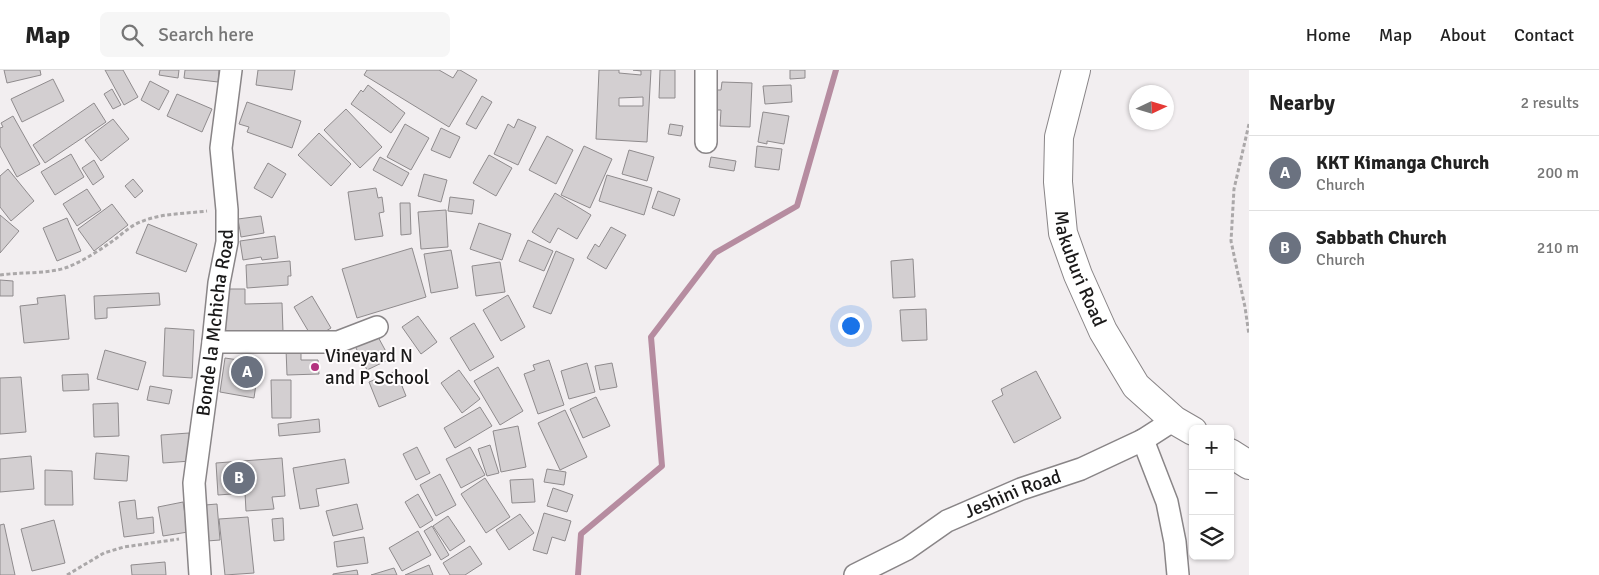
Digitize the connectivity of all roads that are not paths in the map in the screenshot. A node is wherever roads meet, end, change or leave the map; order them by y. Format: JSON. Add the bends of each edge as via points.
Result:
{"nodes":[{"id":1,"x":231,"y":70,"type":"edge"},
{"id":2,"x":706,"y":70,"type":"edge"},
{"id":3,"x":1076,"y":70,"type":"edge"},
{"id":4,"x":706,"y":142,"type":"dead end"},
{"id":5,"x":376,"y":327,"type":"dead end"},
{"id":6,"x":214,"y":342,"type":"junction"},
{"id":7,"x":1183,"y":426,"type":"edge"},
{"id":8,"x":1143,"y":440,"type":"junction"},
{"id":9,"x":1234,"y":456,"type":"edge"},
{"id":10,"x":1249,"y":465,"type":"edge"},
{"id":11,"x":200,"y":575,"type":"edge"},
{"id":12,"x":855,"y":575,"type":"edge"},
{"id":13,"x":1178,"y":575,"type":"edge"}],
"edges":[{"from":1,"to":6,"type":"street","name":"Bonde la Mchicha Road","via":[[221,148],[227,242],[219,283]]},
{"from":2,"to":4,"type":"street"},
{"from":3,"to":7,"type":"street","name":"Makuburi Road","via":[[1059,137],[1058,182],[1063,233],[1103,331],[1136,386]]},
{"from":5,"to":6,"type":"street","via":[[338,342]]},
{"from":6,"to":11,"type":"street","name":"Bonde la Mchicha Road","via":[[194,484]]},
{"from":7,"to":8,"type":"street","name":"Jeshini Road"},
{"from":8,"to":12,"type":"street","name":"Jeshini Road","via":[[1081,469],[1021,489],[947,521],[907,549]]},
{"from":8,"to":13,"type":"street","via":[[1167,502]]},
{"from":9,"to":10,"type":"street"}]}
